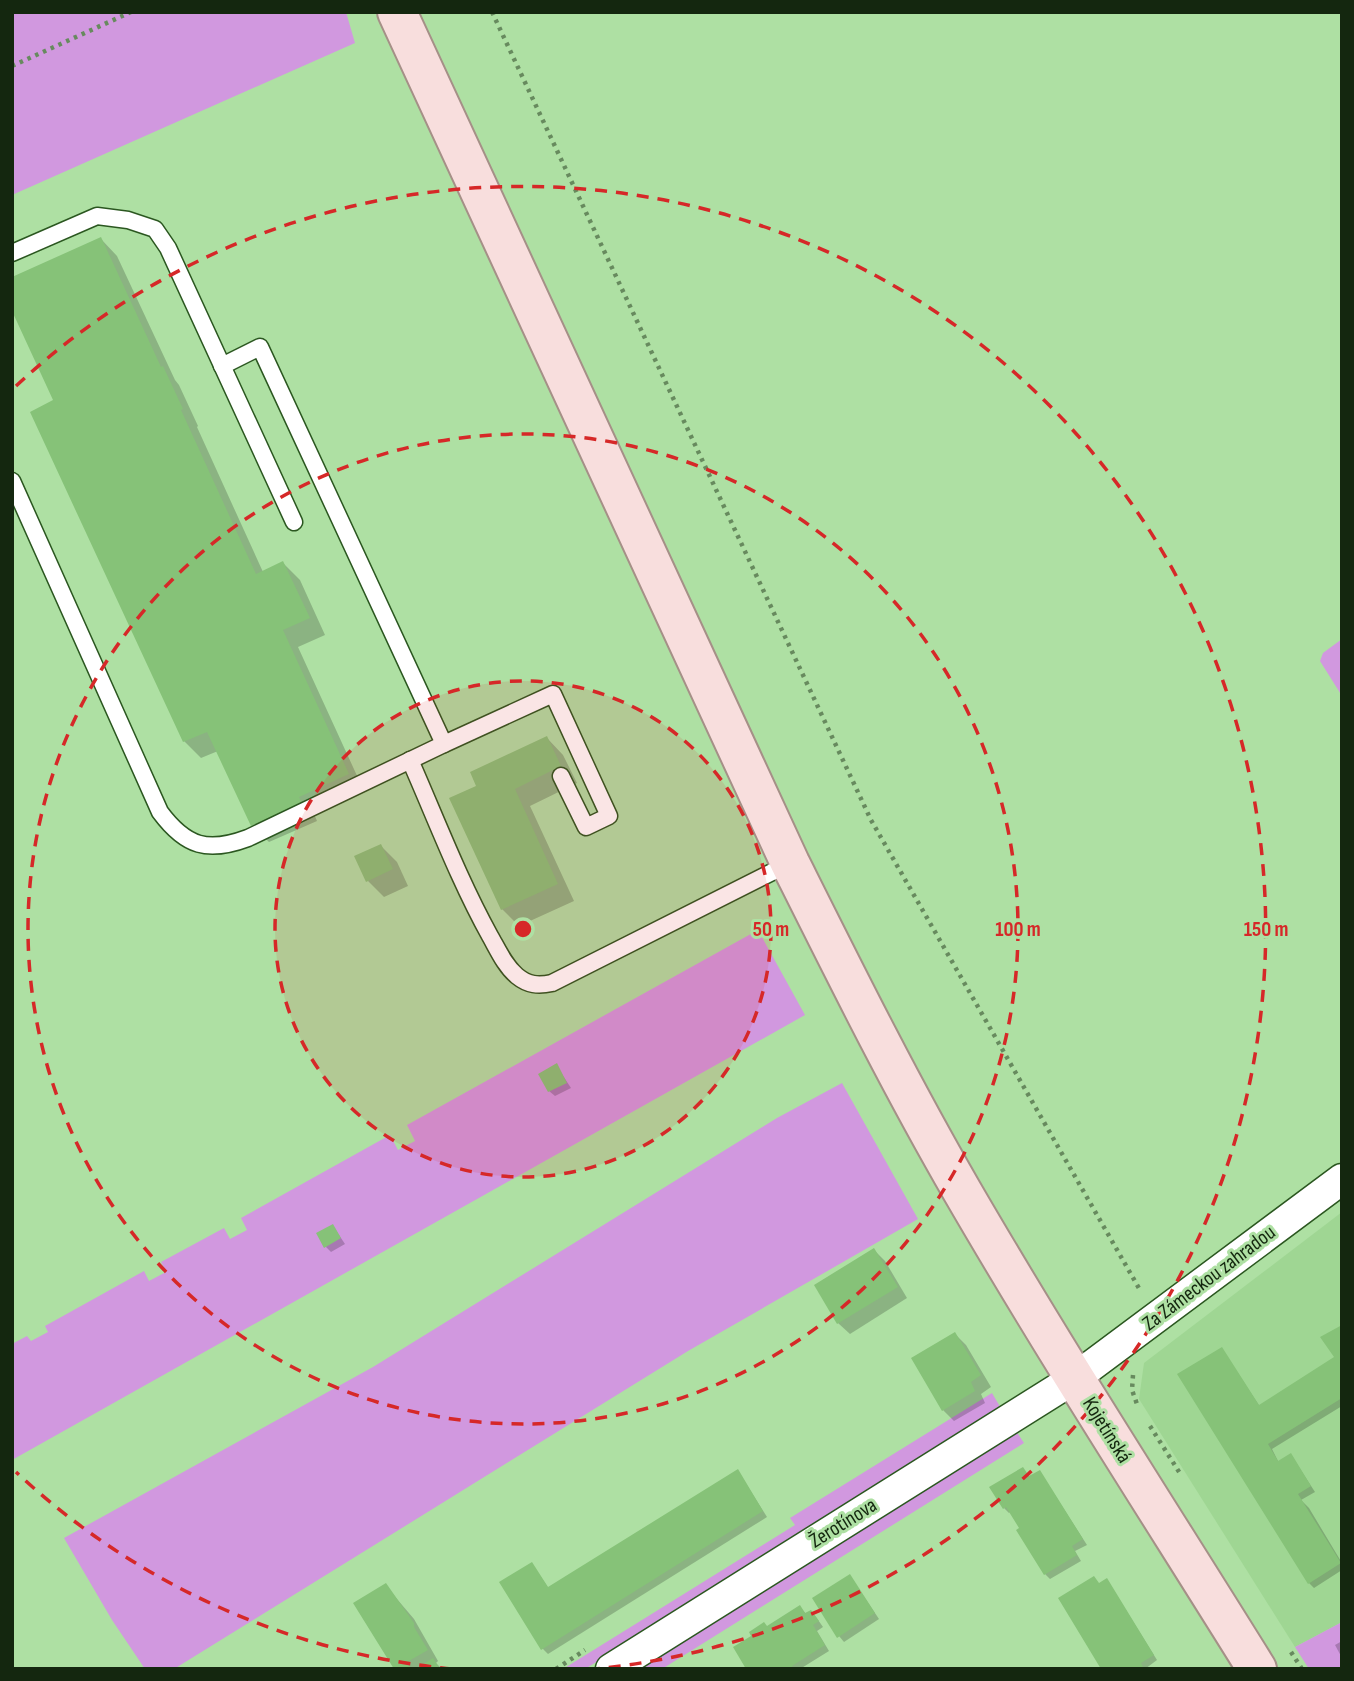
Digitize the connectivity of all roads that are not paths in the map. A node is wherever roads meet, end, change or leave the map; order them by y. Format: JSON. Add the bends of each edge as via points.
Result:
{"nodes":[{"id":1,"x":397,"y":12,"type":"edge"},
{"id":2,"x":12,"y":253,"type":"edge"},
{"id":3,"x":222,"y":366,"type":"junction"},
{"id":4,"x":12,"y":481,"type":"edge"},
{"id":5,"x":294,"y":522,"type":"dead end"},
{"id":6,"x":444,"y":744,"type":"junction"},
{"id":7,"x":410,"y":760,"type":"junction"},
{"id":8,"x":561,"y":776,"type":"dead end"},
{"id":9,"x":790,"y":863,"type":"junction"},
{"id":10,"x":1342,"y":1178,"type":"edge"},
{"id":11,"x":1075,"y":1378,"type":"junction"},
{"id":12,"x":611,"y":1669,"type":"edge"},
{"id":13,"x":1257,"y":1669,"type":"edge"}],
"edges":[{"from":1,"to":9,"type":"main road","name":"Kojetínská"},
{"from":2,"to":3,"type":"lane","via":[[97,216],[155,229]]},
{"from":3,"to":5,"type":"lane"},
{"from":3,"to":6,"type":"lane","via":[[260,347]]},
{"from":4,"to":7,"type":"lane","via":[[160,812],[189,841],[203,846],[232,844]]},
{"from":6,"to":7,"type":"lane"},
{"from":6,"to":8,"type":"lane","via":[[553,694],[609,816],[586,827]]},
{"from":7,"to":9,"type":"lane","via":[[485,927],[509,969],[528,983],[552,983]]},
{"from":9,"to":11,"type":"main road","name":"Kojetínská","via":[[961,1189]]},
{"from":10,"to":11,"type":"street","name":"Za Zámeckou zahradou"},
{"from":11,"to":12,"type":"street","name":"Žerotínova"},
{"from":11,"to":13,"type":"main road","name":"Kojetínská"}]}
